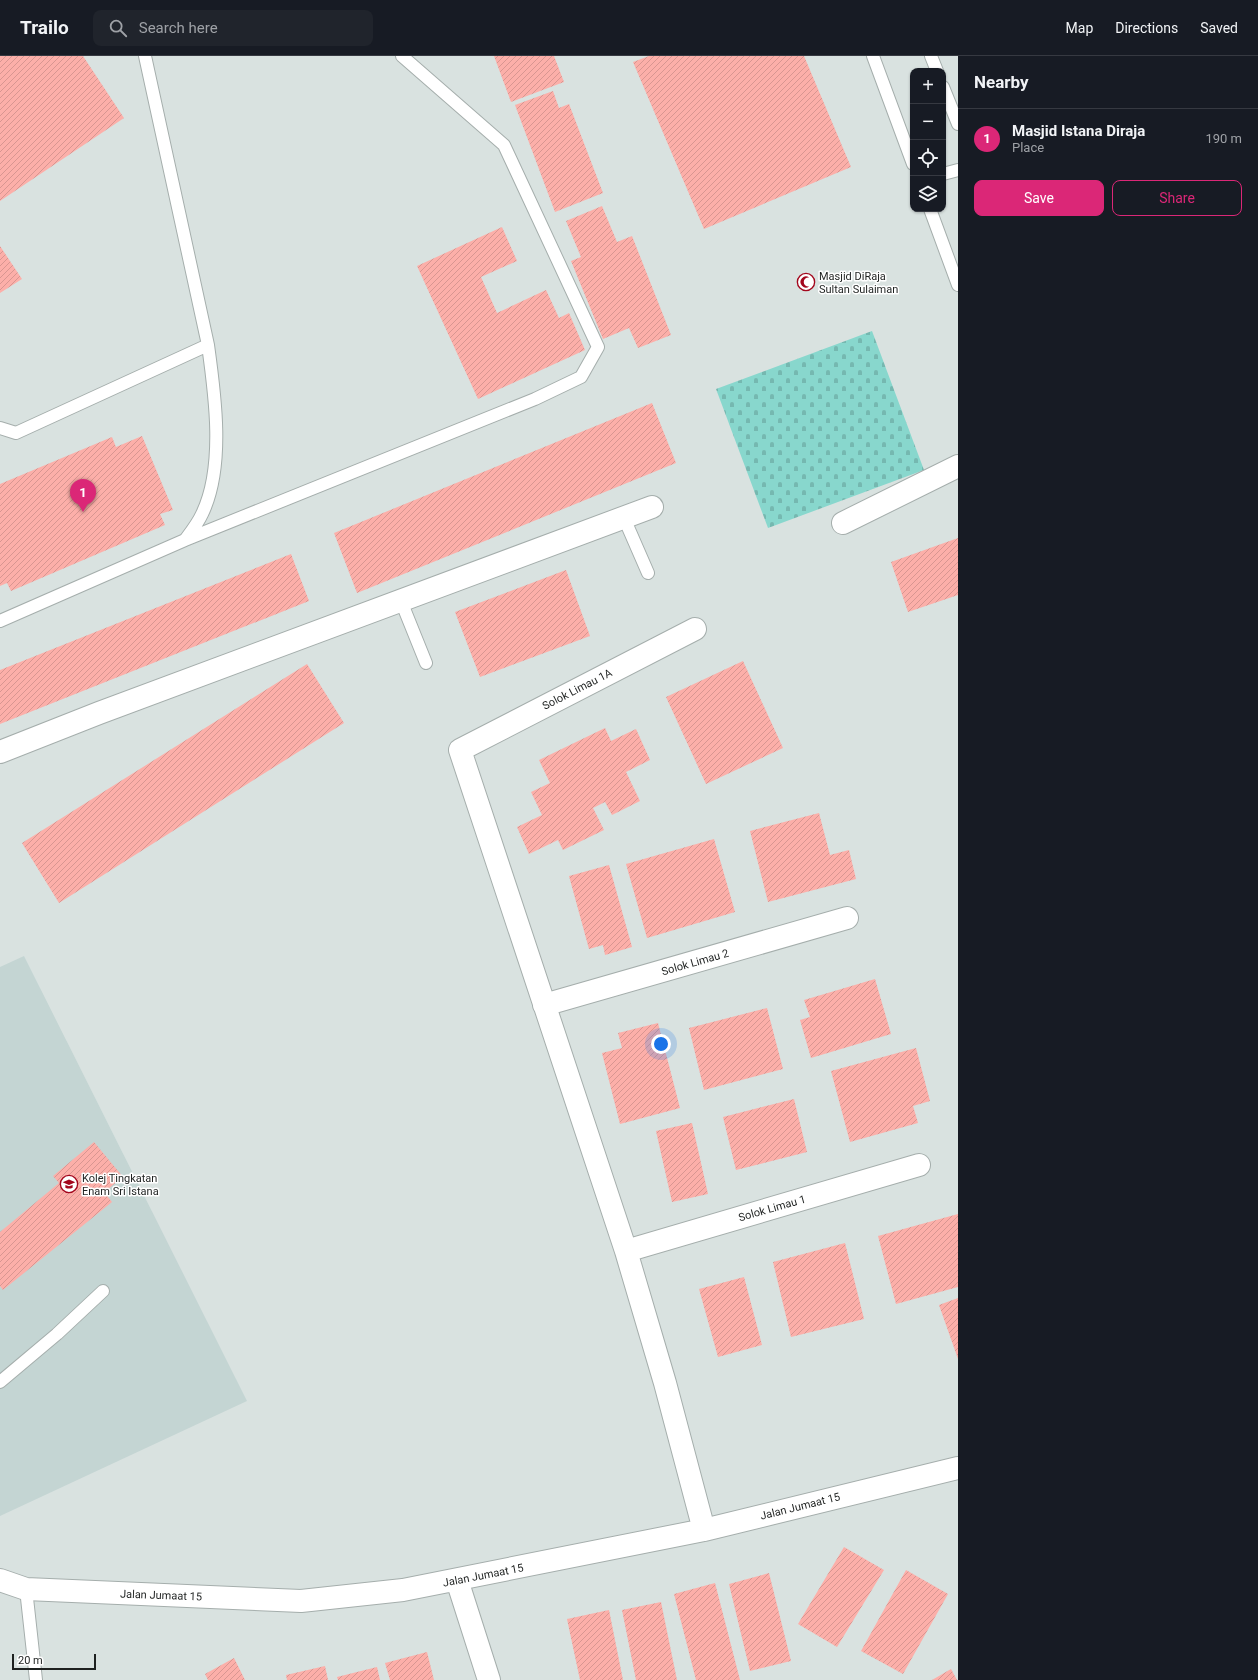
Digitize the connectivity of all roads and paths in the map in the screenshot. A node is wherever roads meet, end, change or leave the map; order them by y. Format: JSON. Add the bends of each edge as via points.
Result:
{"nodes":[{"id":1,"x":145,"y":56,"type":"edge"},
{"id":2,"x":402,"y":56,"type":"edge"},
{"id":3,"x":873,"y":56,"type":"edge"},
{"id":4,"x":931,"y":56,"type":"edge"},
{"id":5,"x":936,"y":68,"type":"edge"},
{"id":6,"x":946,"y":94,"type":"edge"},
{"id":7,"x":958,"y":124,"type":"edge"},
{"id":8,"x":910,"y":156,"type":"edge"},
{"id":9,"x":958,"y":170,"type":"edge"},
{"id":10,"x":946,"y":173,"type":"edge"},
{"id":11,"x":931,"y":212,"type":"edge"},
{"id":12,"x":955,"y":269,"type":"edge"},
{"id":13,"x":958,"y":285,"type":"edge"},
{"id":14,"x":208,"y":345,"type":"junction"},
{"id":15,"x":1,"y":430,"type":"edge"},
{"id":16,"x":958,"y":466,"type":"edge"},
{"id":17,"x":652,"y":507,"type":"dead end"},
{"id":18,"x":624,"y":518,"type":"junction"},
{"id":19,"x":843,"y":523,"type":"dead end"},
{"id":20,"x":185,"y":540,"type":"junction"},
{"id":21,"x":648,"y":574,"type":"dead end"},
{"id":22,"x":401,"y":600,"type":"junction"},
{"id":23,"x":0,"y":621,"type":"edge"},
{"id":24,"x":695,"y":629,"type":"dead end"},
{"id":25,"x":426,"y":663,"type":"dead end"},
{"id":26,"x":0,"y":752,"type":"edge"},
{"id":27,"x":847,"y":918,"type":"dead end"},
{"id":28,"x":544,"y":1005,"type":"junction"},
{"id":29,"x":919,"y":1165,"type":"dead end"},
{"id":30,"x":626,"y":1251,"type":"junction"},
{"id":31,"x":103,"y":1291,"type":"dead end"},
{"id":32,"x":0,"y":1382,"type":"edge"},
{"id":33,"x":958,"y":1468,"type":"edge"},
{"id":34,"x":704,"y":1530,"type":"junction"},
{"id":35,"x":0,"y":1580,"type":"edge"},
{"id":36,"x":457,"y":1580,"type":"junction"},
{"id":37,"x":26,"y":1589,"type":"junction"},
{"id":38,"x":36,"y":1680,"type":"edge"},
{"id":39,"x":489,"y":1680,"type":"edge"}],
"edges":[{"from":1,"to":14,"type":"lane"},
{"from":2,"to":20,"type":"lane","via":[[504,145],[598,347],[581,377],[535,400]]},
{"from":3,"to":8,"type":"lane"},
{"from":4,"to":5,"type":"lane"},
{"from":6,"to":7,"type":"lane"},
{"from":9,"to":10,"type":"lane"},
{"from":11,"to":12,"type":"lane"},
{"from":12,"to":13,"type":"lane"},
{"from":14,"to":15,"type":"lane","via":[[16,432]]},
{"from":14,"to":20,"type":"lane","via":[[215,393],[217,439],[211,488],[202,515]]},
{"from":16,"to":19,"type":"street"},
{"from":17,"to":18,"type":"street"},
{"from":18,"to":21,"type":"lane"},
{"from":18,"to":22,"type":"street"},
{"from":20,"to":23,"type":"lane"},
{"from":22,"to":25,"type":"lane"},
{"from":22,"to":26,"type":"street"},
{"from":24,"to":28,"type":"street","name":"Solok Limau 1A","via":[[460,750]]},
{"from":27,"to":28,"type":"street","name":"Solok Limau 2"},
{"from":28,"to":30,"type":"street"},
{"from":29,"to":30,"type":"street","name":"Solok Limau 1"},
{"from":30,"to":34,"type":"street","via":[[665,1383]]},
{"from":31,"to":32,"type":"lane"},
{"from":33,"to":34,"type":"street","name":"Jalan Jumaat 15"},
{"from":34,"to":36,"type":"street","name":"Jalan Jumaat 15"},
{"from":35,"to":37,"type":"street","name":"Jalan Jumaat 15"},
{"from":36,"to":37,"type":"street","name":"Jalan Jumaat 15","via":[[403,1590],[301,1601]]},
{"from":36,"to":39,"type":"street"},
{"from":37,"to":38,"type":"lane"}]}
